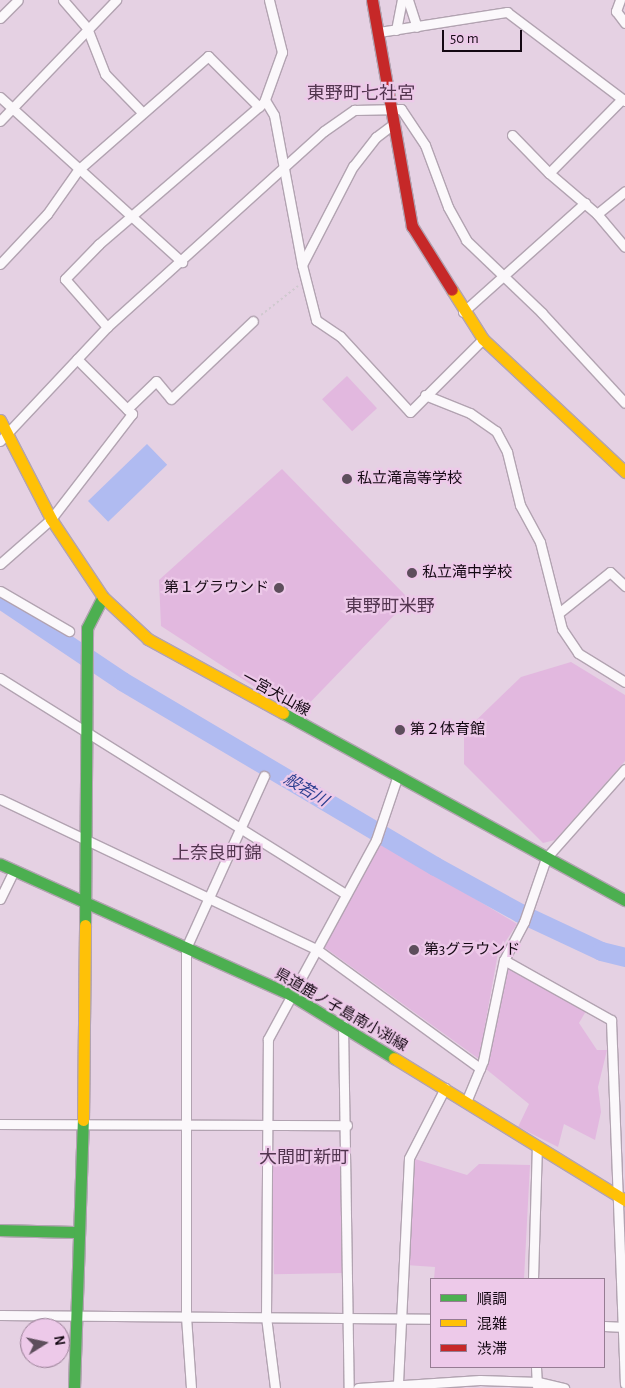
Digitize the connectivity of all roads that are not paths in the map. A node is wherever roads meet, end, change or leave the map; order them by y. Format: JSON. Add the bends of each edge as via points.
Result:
{"nodes":[{"id":1,"x":18,"y":0,"type":"edge"},
{"id":2,"x":62,"y":0,"type":"edge"},
{"id":3,"x":269,"y":0,"type":"edge"},
{"id":4,"x":372,"y":0,"type":"edge"},
{"id":5,"x":402,"y":0,"type":"edge"},
{"id":6,"x":408,"y":0,"type":"edge"},
{"id":7,"x":620,"y":0,"type":"edge"},
{"id":8,"x":112,"y":1,"type":"edge"},
{"id":9,"x":0,"y":18,"type":"edge"},
{"id":10,"x":625,"y":23,"type":"edge"},
{"id":11,"x":417,"y":27,"type":"junction"},
{"id":12,"x":87,"y":28,"type":"junction"},
{"id":13,"x":396,"y":30,"type":"junction"},
{"id":14,"x":379,"y":32,"type":"junction"},
{"id":15,"x":0,"y":97,"type":"edge"},
{"id":16,"x":265,"y":100,"type":"junction"},
{"id":17,"x":624,"y":100,"type":"edge"},
{"id":18,"x":259,"y":107,"type":"junction"},
{"id":19,"x":11,"y":108,"type":"junction"},
{"id":20,"x":390,"y":109,"type":"junction"},
{"id":21,"x":141,"y":111,"type":"junction"},
{"id":22,"x":0,"y":121,"type":"edge"},
{"id":23,"x":392,"y":125,"type":"junction"},
{"id":24,"x":512,"y":135,"type":"dead end"},
{"id":25,"x":285,"y":169,"type":"junction"},
{"id":26,"x":78,"y":170,"type":"junction"},
{"id":27,"x":549,"y":173,"type":"junction"},
{"id":28,"x":625,"y":191,"type":"edge"},
{"id":29,"x":585,"y":203,"type":"junction"},
{"id":30,"x":598,"y":214,"type":"junction"},
{"id":31,"x":130,"y":218,"type":"junction"},
{"id":32,"x":625,"y":247,"type":"edge"},
{"id":33,"x":182,"y":262,"type":"junction"},
{"id":34,"x":0,"y":264,"type":"edge"},
{"id":35,"x":302,"y":265,"type":"junction"},
{"id":36,"x":501,"y":274,"type":"junction"},
{"id":37,"x":463,"y":312,"type":"junction"},
{"id":38,"x":253,"y":321,"type":"road end"},
{"id":39,"x":107,"y":327,"type":"junction"},
{"id":40,"x":483,"y":338,"type":"junction"},
{"id":41,"x":77,"y":359,"type":"junction"},
{"id":42,"x":425,"y":395,"type":"junction"},
{"id":43,"x":625,"y":403,"type":"edge"},
{"id":44,"x":127,"y":409,"type":"junction"},
{"id":45,"x":0,"y":420,"type":"edge"},
{"id":46,"x":4,"y":437,"type":"edge"},
{"id":47,"x":625,"y":472,"type":"edge"},
{"id":48,"x":51,"y":519,"type":"junction"},
{"id":49,"x":0,"y":564,"type":"edge"},
{"id":50,"x":625,"y":586,"type":"edge"},
{"id":51,"x":0,"y":591,"type":"edge"},
{"id":52,"x":103,"y":597,"type":"junction"},
{"id":53,"x":560,"y":612,"type":"junction"},
{"id":54,"x":69,"y":631,"type":"dead end"},
{"id":55,"x":0,"y":678,"type":"edge"},
{"id":56,"x":625,"y":682,"type":"edge"},
{"id":57,"x":84,"y":731,"type":"junction"},
{"id":58,"x":625,"y":769,"type":"edge"},
{"id":59,"x":264,"y":776,"type":"dead end"},
{"id":60,"x":397,"y":778,"type":"junction"},
{"id":61,"x":0,"y":799,"type":"edge"},
{"id":62,"x":243,"y":827,"type":"junction"},
{"id":63,"x":83,"y":837,"type":"junction"},
{"id":64,"x":546,"y":858,"type":"junction"},
{"id":65,"x":0,"y":864,"type":"edge"},
{"id":66,"x":14,"y":870,"type":"junction"},
{"id":67,"x":346,"y":894,"type":"junction"},
{"id":68,"x":0,"y":899,"type":"edge"},
{"id":69,"x":209,"y":900,"type":"junction"},
{"id":70,"x":625,"y":900,"type":"edge"},
{"id":71,"x":82,"y":901,"type":"junction"},
{"id":72,"x":186,"y":948,"type":"junction"},
{"id":73,"x":316,"y":949,"type":"junction"},
{"id":74,"x":504,"y":960,"type":"junction"},
{"id":75,"x":291,"y":995,"type":"junction"},
{"id":76,"x":342,"y":1025,"type":"junction"},
{"id":77,"x":480,"y":1068,"type":"junction"},
{"id":78,"x":444,"y":1088,"type":"junction"},
{"id":79,"x":466,"y":1102,"type":"junction"},
{"id":80,"x":0,"y":1124,"type":"edge"},
{"id":81,"x":84,"y":1124,"type":"junction"},
{"id":82,"x":347,"y":1125,"type":"junction"},
{"id":83,"x":268,"y":1126,"type":"junction"},
{"id":84,"x":186,"y":1127,"type":"junction"},
{"id":85,"x":537,"y":1146,"type":"junction"},
{"id":86,"x":622,"y":1198,"type":"edge"},
{"id":87,"x":0,"y":1230,"type":"edge"},
{"id":88,"x":78,"y":1232,"type":"junction"},
{"id":89,"x":533,"y":1278,"type":"edge"},
{"id":90,"x":0,"y":1315,"type":"edge"},
{"id":91,"x":350,"y":1316,"type":"junction"},
{"id":92,"x":76,"y":1317,"type":"junction"},
{"id":93,"x":186,"y":1317,"type":"junction"},
{"id":94,"x":266,"y":1317,"type":"junction"},
{"id":95,"x":400,"y":1318,"type":"junction"},
{"id":96,"x":430,"y":1319,"type":"edge"},
{"id":97,"x":605,"y":1326,"type":"edge"},
{"id":98,"x":624,"y":1327,"type":"edge"},
{"id":99,"x":536,"y":1368,"type":"edge"},
{"id":100,"x":398,"y":1383,"type":"junction"},
{"id":101,"x":473,"y":1384,"type":"edge"},
{"id":102,"x":625,"y":1384,"type":"edge"},
{"id":103,"x":537,"y":1385,"type":"edge"},
{"id":104,"x":74,"y":1388,"type":"edge"},
{"id":105,"x":191,"y":1388,"type":"edge"},
{"id":106,"x":275,"y":1388,"type":"edge"},
{"id":107,"x":349,"y":1388,"type":"edge"},
{"id":108,"x":358,"y":1388,"type":"edge"},
{"id":109,"x":564,"y":1388,"type":"edge"}],
"edges":[{"from":1,"to":9,"type":"street"},
{"from":2,"to":12,"type":"street"},
{"from":3,"to":16,"type":"street","via":[[282,52]]},
{"from":4,"to":14,"type":"main road"},
{"from":5,"to":13,"type":"street"},
{"from":6,"to":11,"type":"street"},
{"from":7,"to":10,"type":"street","via":[[616,11]]},
{"from":8,"to":12,"type":"street"},
{"from":11,"to":13,"type":"street"},
{"from":11,"to":17,"type":"street","via":[[514,14]]},
{"from":12,"to":19,"type":"street"},
{"from":12,"to":21,"type":"street","via":[[105,74]]},
{"from":13,"to":14,"type":"street"},
{"from":14,"to":20,"type":"main road"},
{"from":15,"to":19,"type":"street"},
{"from":16,"to":18,"type":"street"},
{"from":16,"to":25,"type":"street","via":[[274,115]]},
{"from":17,"to":27,"type":"street"},
{"from":18,"to":21,"type":"street","via":[[208,56]]},
{"from":18,"to":31,"type":"street"},
{"from":19,"to":22,"type":"street"},
{"from":19,"to":26,"type":"street"},
{"from":20,"to":23,"type":"main road"},
{"from":20,"to":25,"type":"street","via":[[354,110],[324,131]]},
{"from":20,"to":36,"type":"street","via":[[401,110],[425,145],[448,207],[466,240]]},
{"from":21,"to":26,"type":"street"},
{"from":23,"to":35,"type":"street","via":[[376,137],[353,166]]},
{"from":23,"to":37,"type":"main road","via":[[412,226]]},
{"from":24,"to":27,"type":"street"},
{"from":25,"to":33,"type":"street"},
{"from":25,"to":35,"type":"street"},
{"from":26,"to":31,"type":"street"},
{"from":26,"to":34,"type":"street","via":[[47,214]]},
{"from":27,"to":29,"type":"street"},
{"from":28,"to":30,"type":"street"},
{"from":29,"to":30,"type":"street"},
{"from":29,"to":36,"type":"street"},
{"from":30,"to":32,"type":"street"},
{"from":31,"to":33,"type":"street"},
{"from":31,"to":39,"type":"street","via":[[66,279]]},
{"from":33,"to":39,"type":"street"},
{"from":35,"to":42,"type":"street","via":[[316,320],[340,336],[410,412]]},
{"from":36,"to":37,"type":"street"},
{"from":36,"to":43,"type":"street"},
{"from":37,"to":40,"type":"main road"},
{"from":38,"to":44,"type":"street","via":[[171,399],[156,382]]},
{"from":39,"to":41,"type":"street"},
{"from":40,"to":42,"type":"street"},
{"from":40,"to":47,"type":"main road"},
{"from":41,"to":44,"type":"street"},
{"from":41,"to":46,"type":"street"},
{"from":42,"to":53,"type":"street","via":[[470,413],[496,431],[507,452],[520,505],[540,542]]},
{"from":44,"to":48,"type":"street","via":[[132,414]]},
{"from":45,"to":46,"type":"main road","name":"一宮犬山線"},
{"from":46,"to":48,"type":"main road","name":"一宮犬山線"},
{"from":48,"to":49,"type":"street"},
{"from":48,"to":52,"type":"main road","name":"一宮犬山線"},
{"from":50,"to":53,"type":"street","via":[[610,572]]},
{"from":51,"to":54,"type":"street"},
{"from":52,"to":57,"type":"main road","via":[[87,628]]},
{"from":52,"to":60,"type":"main road","name":"一宮犬山線","via":[[148,639]]},
{"from":53,"to":56,"type":"street","via":[[562,628],[578,652]]},
{"from":55,"to":57,"type":"street"},
{"from":57,"to":62,"type":"street"},
{"from":57,"to":63,"type":"main road"},
{"from":58,"to":64,"type":"street"},
{"from":59,"to":62,"type":"street"},
{"from":60,"to":64,"type":"main road","name":"一宮犬山線"},
{"from":60,"to":67,"type":"street","via":[[376,840]]},
{"from":61,"to":63,"type":"street"},
{"from":62,"to":67,"type":"street"},
{"from":62,"to":69,"type":"street"},
{"from":63,"to":69,"type":"street"},
{"from":63,"to":71,"type":"main road"},
{"from":64,"to":70,"type":"main road","name":"一宮犬山線"},
{"from":64,"to":74,"type":"street","via":[[524,922]]},
{"from":65,"to":66,"type":"main road","name":"県道鹿ノ子島南小渕線"},
{"from":66,"to":68,"type":"street"},
{"from":66,"to":71,"type":"main road","name":"県道鹿ノ子島南小渕線"},
{"from":67,"to":73,"type":"street"},
{"from":69,"to":72,"type":"street"},
{"from":69,"to":73,"type":"street"},
{"from":71,"to":72,"type":"main road","name":"県道鹿ノ子島南小渕線"},
{"from":71,"to":81,"type":"main road"},
{"from":72,"to":75,"type":"main road","name":"県道鹿ノ子島南小渕線"},
{"from":72,"to":84,"type":"street"},
{"from":73,"to":75,"type":"street"},
{"from":73,"to":77,"type":"street"},
{"from":74,"to":77,"type":"street"},
{"from":74,"to":86,"type":"street","via":[[611,1020]]},
{"from":75,"to":76,"type":"main road","name":"県道鹿ノ子島南小渕線"},
{"from":75,"to":83,"type":"street","via":[[268,1039]]},
{"from":76,"to":78,"type":"main road","name":"県道鹿ノ子島南小渕線"},
{"from":76,"to":82,"type":"street"},
{"from":77,"to":79,"type":"street"},
{"from":78,"to":79,"type":"main road","name":"県道鹿ノ子島南小渕線"},
{"from":78,"to":95,"type":"street","via":[[409,1158]]},
{"from":79,"to":85,"type":"main road","name":"県道鹿ノ子島南小渕線"},
{"from":80,"to":81,"type":"street"},
{"from":81,"to":84,"type":"street"},
{"from":81,"to":88,"type":"main road"},
{"from":82,"to":83,"type":"street"},
{"from":82,"to":91,"type":"street"},
{"from":83,"to":84,"type":"street"},
{"from":83,"to":94,"type":"street"},
{"from":84,"to":93,"type":"street"},
{"from":85,"to":86,"type":"main road","name":"県道鹿ノ子島南小渕線"},
{"from":85,"to":89,"type":"street"},
{"from":86,"to":98,"type":"street"},
{"from":87,"to":88,"type":"main road"},
{"from":88,"to":92,"type":"main road"},
{"from":90,"to":92,"type":"street"},
{"from":91,"to":94,"type":"street"},
{"from":91,"to":95,"type":"street"},
{"from":91,"to":107,"type":"street"},
{"from":92,"to":93,"type":"street"},
{"from":92,"to":104,"type":"main road"},
{"from":93,"to":94,"type":"street"},
{"from":93,"to":105,"type":"street"},
{"from":94,"to":106,"type":"street"},
{"from":95,"to":96,"type":"street"},
{"from":95,"to":100,"type":"street"},
{"from":97,"to":98,"type":"street"},
{"from":98,"to":102,"type":"street"},
{"from":99,"to":103,"type":"street"},
{"from":100,"to":101,"type":"street"},
{"from":100,"to":108,"type":"street"},
{"from":101,"to":103,"type":"street"},
{"from":103,"to":109,"type":"street"}]}
